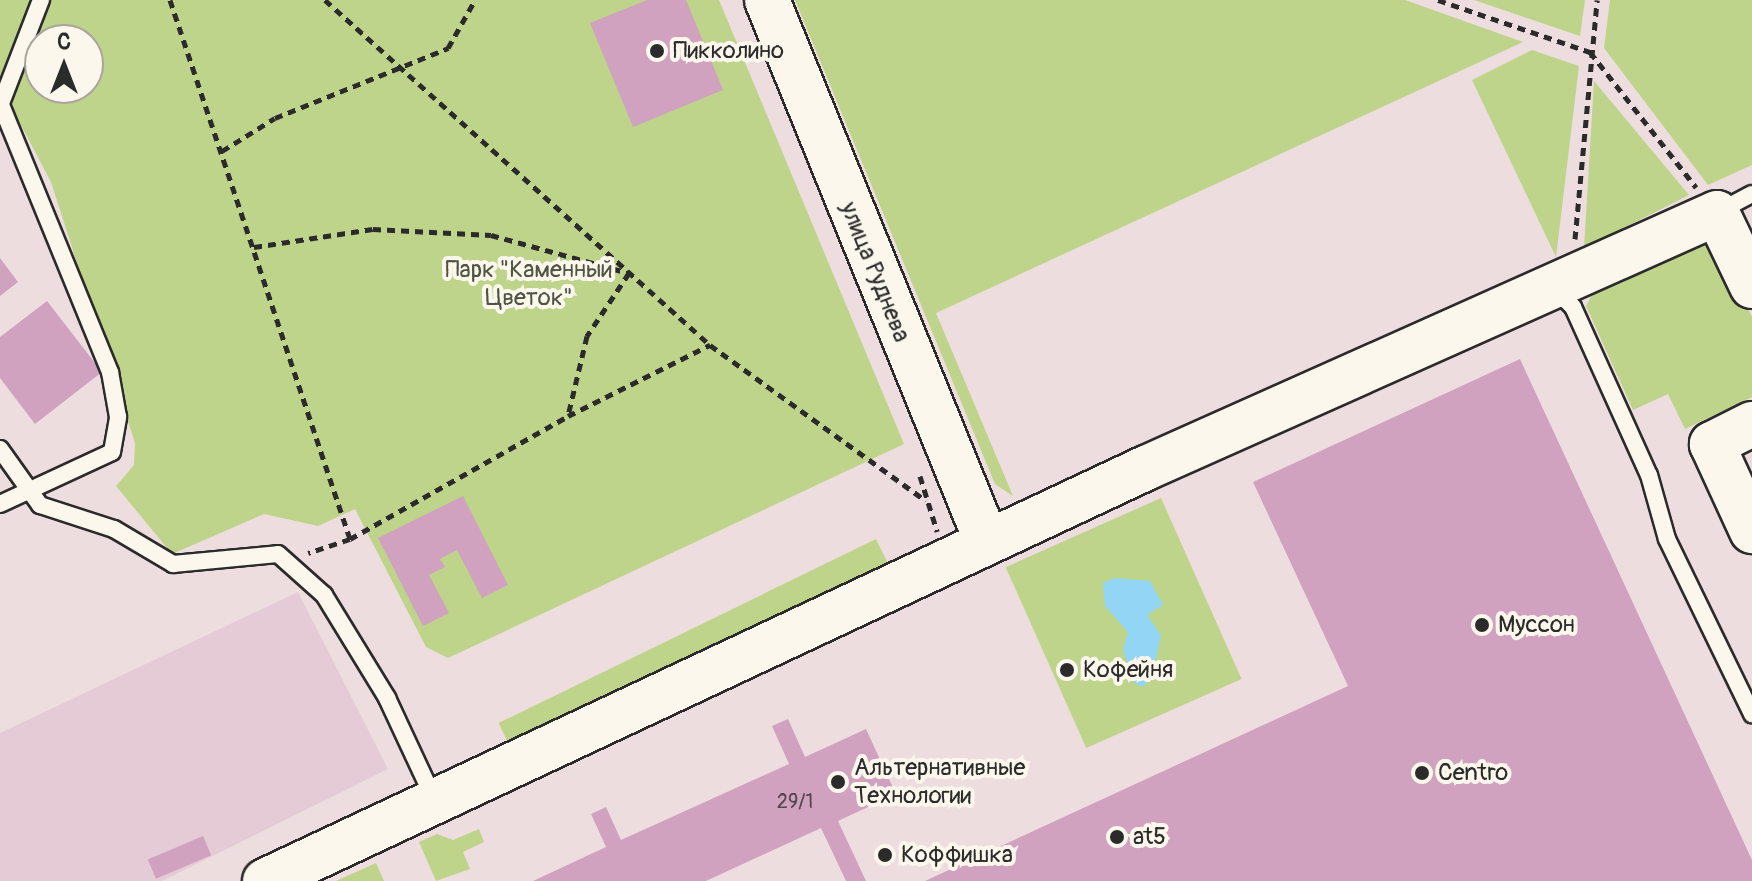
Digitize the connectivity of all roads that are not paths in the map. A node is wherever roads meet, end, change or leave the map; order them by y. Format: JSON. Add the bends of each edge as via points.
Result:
{"nodes":[{"id":1,"x":41,"y":0,"type":"edge"},
{"id":2,"x":767,"y":0,"type":"edge"},
{"id":3,"x":1,"y":107,"type":"edge"},
{"id":4,"x":1734,"y":204,"type":"edge"},
{"id":5,"x":1561,"y":281,"type":"junction"},
{"id":6,"x":1752,"y":286,"type":"edge"},
{"id":7,"x":1752,"y":424,"type":"edge"},
{"id":8,"x":0,"y":449,"type":"edge"},
{"id":9,"x":27,"y":488,"type":"junction"},
{"id":10,"x":0,"y":504,"type":"edge"},
{"id":11,"x":1752,"y":531,"type":"edge"},
{"id":12,"x":987,"y":542,"type":"junction"},
{"id":13,"x":1752,"y":714,"type":"edge"},
{"id":14,"x":434,"y":799,"type":"junction"},
{"id":15,"x":265,"y":881,"type":"edge"}],
"edges":[{"from":1,"to":3,"type":"lane"},
{"from":2,"to":12,"type":"street","name":"улица Руднева"},
{"from":3,"to":9,"type":"lane","via":[[110,372],[118,417],[112,452]]},
{"from":4,"to":5,"type":"street"},
{"from":4,"to":6,"type":"street"},
{"from":5,"to":12,"type":"street"},
{"from":5,"to":13,"type":"lane","via":[[1649,475],[1667,539]]},
{"from":7,"to":11,"type":"street","via":[[1712,444]]},
{"from":8,"to":9,"type":"lane"},
{"from":9,"to":10,"type":"lane"},
{"from":9,"to":14,"type":"lane","via":[[40,505],[114,529],[173,564],[278,554],[324,595],[387,698]]},
{"from":12,"to":14,"type":"street"},
{"from":14,"to":15,"type":"street"}]}
